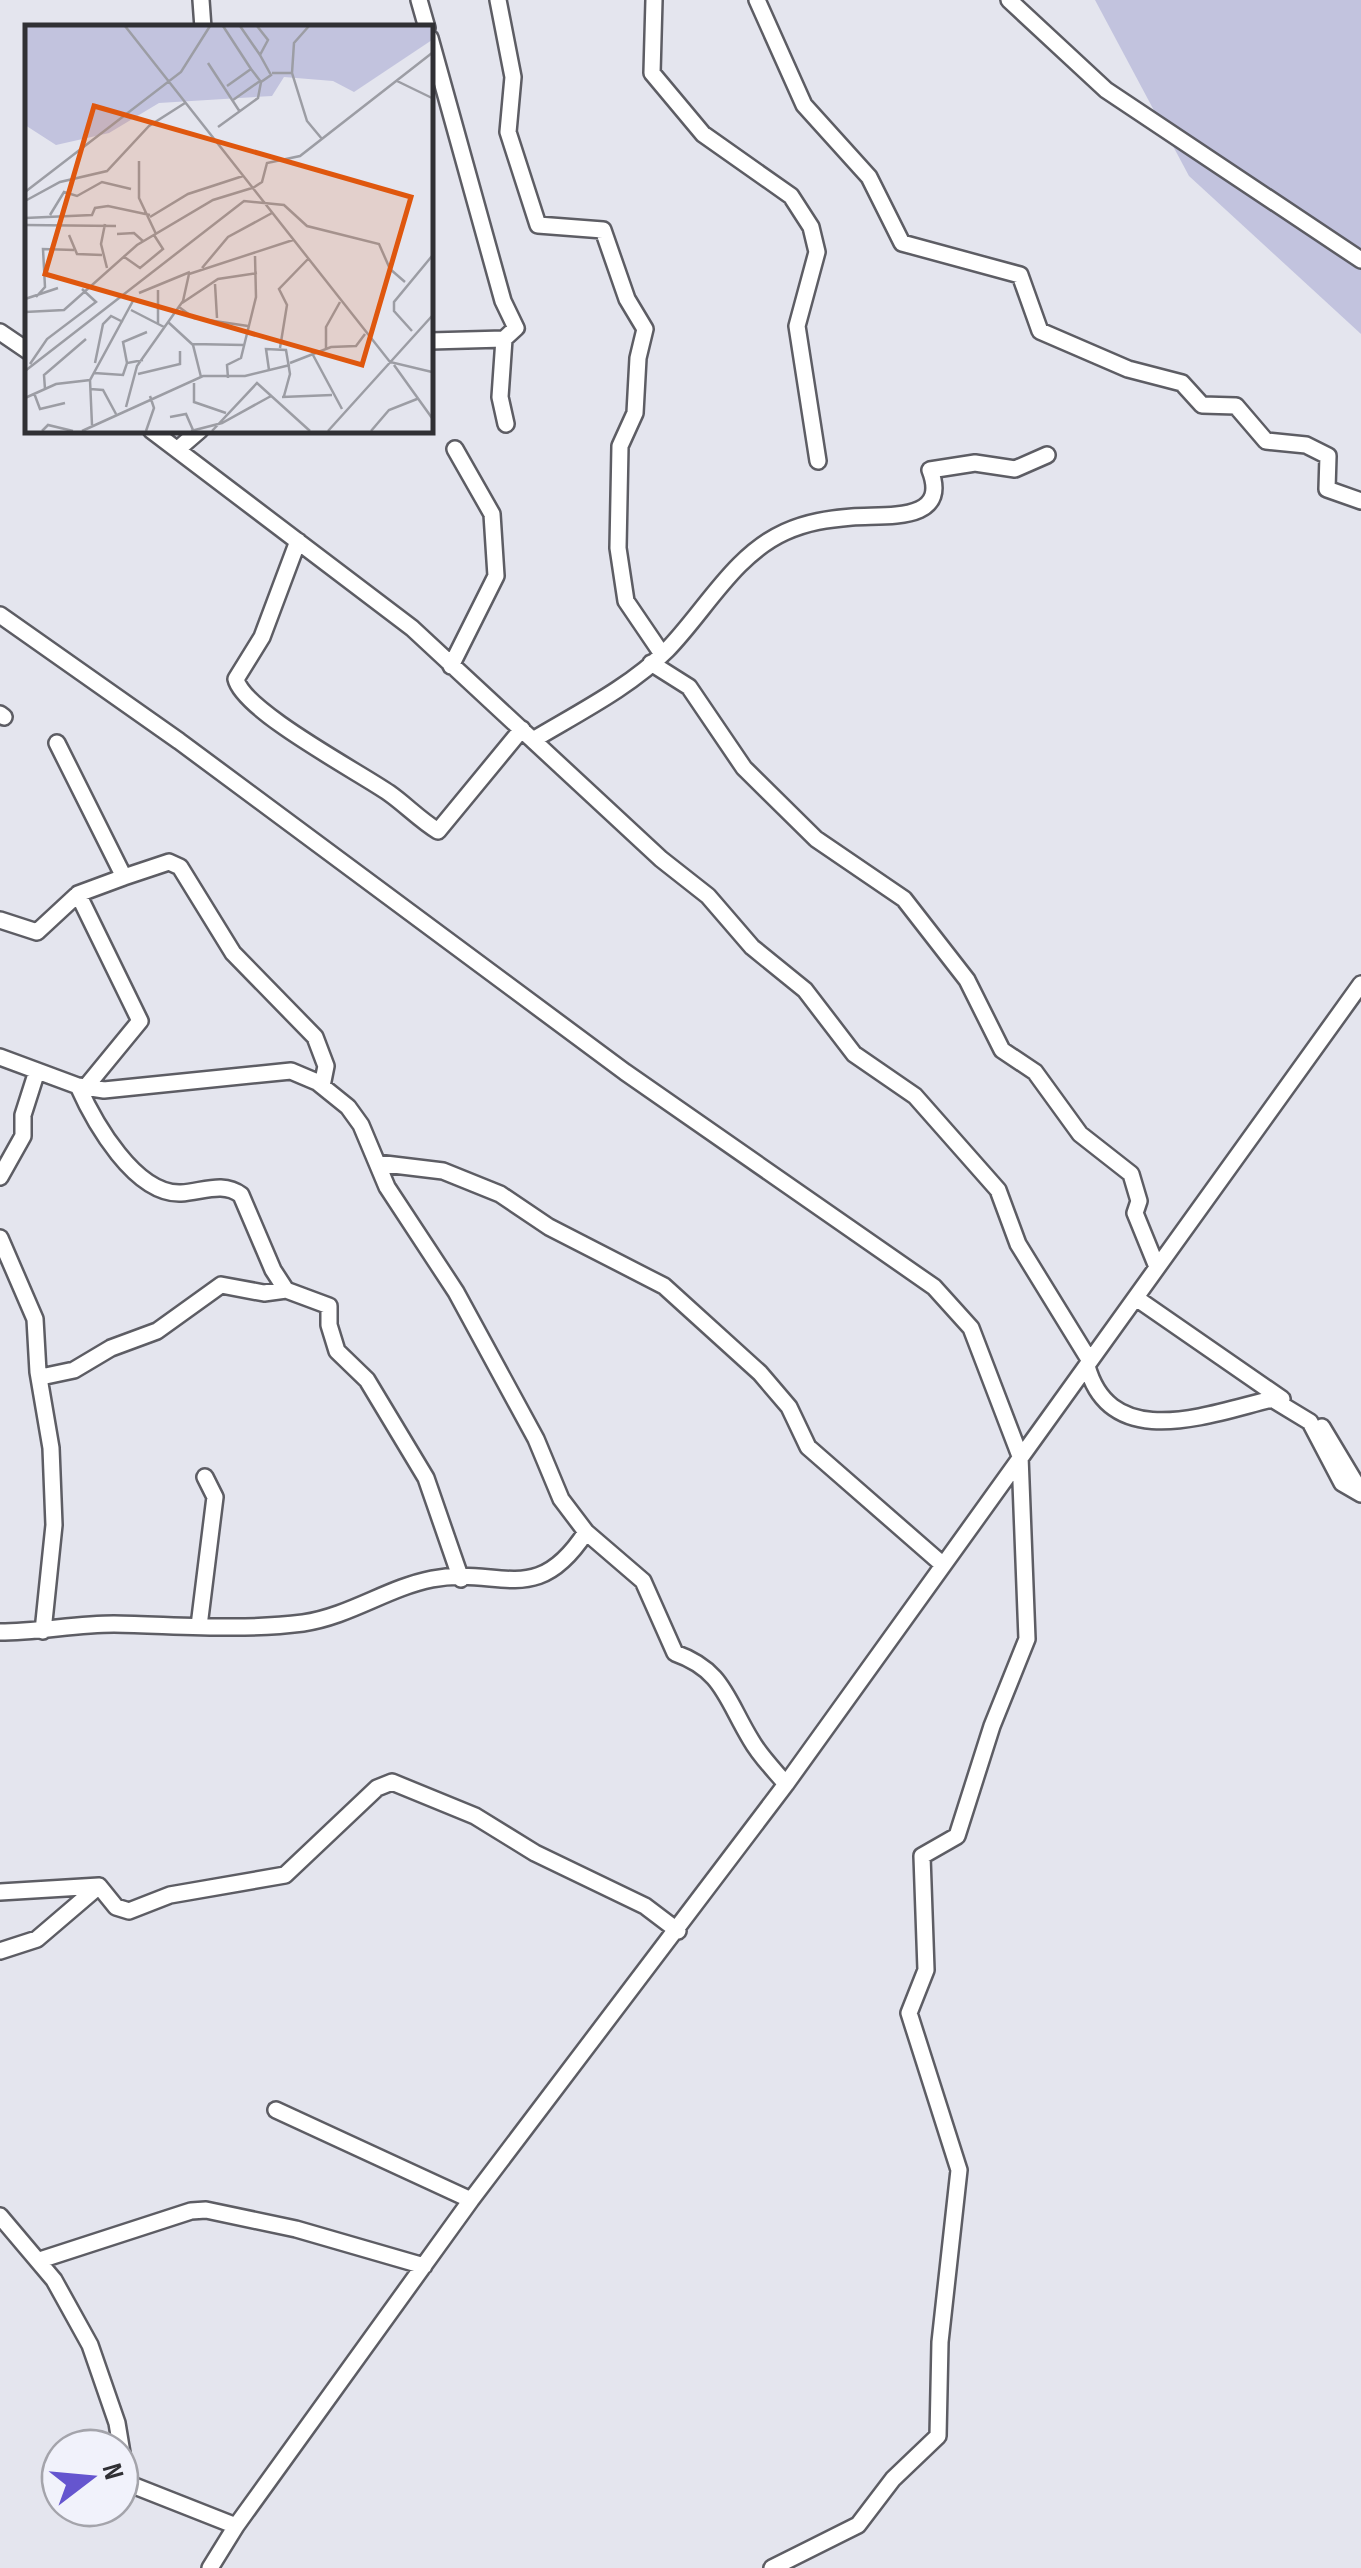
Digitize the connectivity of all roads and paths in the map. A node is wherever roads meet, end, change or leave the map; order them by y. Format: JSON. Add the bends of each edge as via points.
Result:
{"nodes":[{"id":1,"x":201,"y":0,"type":"edge"},
{"id":2,"x":420,"y":0,"type":"edge"},
{"id":3,"x":498,"y":0,"type":"edge"},
{"id":4,"x":654,"y":0,"type":"edge"},
{"id":5,"x":757,"y":0,"type":"edge"},
{"id":6,"x":1009,"y":0,"type":"edge"},
{"id":7,"x":203,"y":25,"type":"edge"},
{"id":8,"x":426,"y":25,"type":"edge"},
{"id":9,"x":432,"y":45,"type":"edge"},
{"id":10,"x":1361,"y":260,"type":"edge"},
{"id":11,"x":0,"y":332,"type":"edge"},
{"id":12,"x":504,"y":339,"type":"junction"},
{"id":13,"x":432,"y":341,"type":"edge"},
{"id":14,"x":25,"y":349,"type":"edge"},
{"id":15,"x":506,"y":424,"type":"dead end"},
{"id":16,"x":154,"y":432,"type":"edge"},
{"id":17,"x":198,"y":432,"type":"edge"},
{"id":18,"x":178,"y":449,"type":"junction"},
{"id":19,"x":454,"y":449,"type":"dead end"},
{"id":20,"x":1046,"y":455,"type":"dead end"},
{"id":21,"x":818,"y":461,"type":"dead end"},
{"id":22,"x":1361,"y":501,"type":"edge"},
{"id":23,"x":298,"y":541,"type":"junction"},
{"id":24,"x":0,"y":615,"type":"edge"},
{"id":25,"x":657,"y":658,"type":"junction"},
{"id":26,"x":452,"y":666,"type":"junction"},
{"id":27,"x":528,"y":735,"type":"junction"},
{"id":28,"x":57,"y":744,"type":"dead end"},
{"id":29,"x":124,"y":877,"type":"junction"},
{"id":30,"x":78,"y":894,"type":"junction"},
{"id":31,"x":0,"y":920,"type":"edge"},
{"id":32,"x":1361,"y":984,"type":"edge"},
{"id":33,"x":0,"y":1057,"type":"edge"},
{"id":34,"x":36,"y":1071,"type":"junction"},
{"id":35,"x":322,"y":1086,"type":"junction"},
{"id":36,"x":81,"y":1087,"type":"junction"},
{"id":37,"x":377,"y":1163,"type":"junction"},
{"id":38,"x":0,"y":1178,"type":"edge"},
{"id":39,"x":0,"y":1238,"type":"edge"},
{"id":40,"x":1158,"y":1267,"type":"junction"},
{"id":41,"x":286,"y":1290,"type":"junction"},
{"id":42,"x":1136,"y":1298,"type":"junction"},
{"id":43,"x":1088,"y":1364,"type":"junction"},
{"id":44,"x":41,"y":1377,"type":"junction"},
{"id":45,"x":1020,"y":1456,"type":"junction"},
{"id":46,"x":205,"y":1477,"type":"dead end"},
{"id":47,"x":1361,"y":1493,"type":"edge"},
{"id":48,"x":586,"y":1532,"type":"junction"},
{"id":49,"x":942,"y":1564,"type":"junction"},
{"id":50,"x":462,"y":1579,"type":"junction"},
{"id":51,"x":198,"y":1626,"type":"junction"},
{"id":52,"x":0,"y":1632,"type":"edge"},
{"id":53,"x":43,"y":1632,"type":"junction"},
{"id":54,"x":786,"y":1784,"type":"junction"},
{"id":55,"x":99,"y":1886,"type":"junction"},
{"id":56,"x":0,"y":1892,"type":"edge"},
{"id":57,"x":678,"y":1930,"type":"junction"},
{"id":58,"x":0,"y":1952,"type":"edge"},
{"id":59,"x":276,"y":2110,"type":"dead end"},
{"id":60,"x":472,"y":2200,"type":"junction"},
{"id":61,"x":0,"y":2216,"type":"edge"},
{"id":62,"x":40,"y":2260,"type":"junction"},
{"id":63,"x":424,"y":2266,"type":"junction"},
{"id":64,"x":236,"y":2526,"type":"junction"},
{"id":65,"x":210,"y":2568,"type":"edge"},
{"id":66,"x":772,"y":2568,"type":"edge"}],
"edges":[{"from":1,"to":7,"type":"street"},
{"from":2,"to":8,"type":"street"},
{"from":3,"to":25,"type":"street","via":[[513,76],[508,132],[538,225],[603,230],[627,299],[645,328],[635,414],[620,446],[618,548],[626,601]]},
{"from":4,"to":21,"type":"street","via":[[652,73],[703,134],[791,196],[812,226],[817,252],[797,326]]},
{"from":5,"to":22,"type":"street","via":[[804,105],[869,177],[902,243],[1020,275],[1040,331],[1128,369],[1182,383],[1202,405],[1236,406],[1266,441],[1306,445],[1328,456],[1328,489]]},
{"from":6,"to":10,"type":"street","via":[[1106,90]]},
{"from":9,"to":12,"type":"street","via":[[503,301],[514,320],[514,332]]},
{"from":11,"to":14,"type":"street"},
{"from":12,"to":13,"type":"street"},
{"from":12,"to":15,"type":"street","via":[[500,398]]},
{"from":16,"to":18,"type":"street"},
{"from":17,"to":18,"type":"street"},
{"from":18,"to":23,"type":"street"},
{"from":19,"to":26,"type":"street","via":[[492,514],[496,576]]},
{"from":20,"to":25,"type":"street","via":[[1015,469],[975,463],[930,470],[935,484],[929,502],[915,511],[806,522],[771,538]]},
{"from":23,"to":26,"type":"street","via":[[389,608]]},
{"from":23,"to":27,"type":"street","via":[[262,637],[236,679],[244,694],[438,831]]},
{"from":24,"to":45,"type":"street","via":[[625,1072],[934,1287],[971,1328]]},
{"from":25,"to":27,"type":"street"},
{"from":25,"to":40,"type":"street","via":[[696,695],[727,748],[816,839],[904,899],[960,969],[1002,1050],[1035,1072],[1080,1134],[1131,1174],[1139,1202],[1134,1213]]},
{"from":26,"to":27,"type":"street"},
{"from":27,"to":43,"type":"street","via":[[708,896],[752,947],[805,990],[843,1043],[915,1096],[984,1172]]},
{"from":28,"to":29,"type":"street"},
{"from":29,"to":30,"type":"street"},
{"from":29,"to":35,"type":"street","via":[[168,862],[180,868],[233,953],[315,1036],[326,1066]]},
{"from":30,"to":31,"type":"street","via":[[37,932]]},
{"from":30,"to":36,"type":"street","via":[[140,1021]]},
{"from":32,"to":40,"type":"street"},
{"from":33,"to":34,"type":"street"},
{"from":34,"to":36,"type":"street"},
{"from":34,"to":38,"type":"street","via":[[23,1136]]},
{"from":35,"to":36,"type":"street","via":[[290,1071]]},
{"from":35,"to":37,"type":"street","via":[[354,1116]]},
{"from":36,"to":41,"type":"street","via":[[100,1134],[162,1190],[224,1188],[241,1195]]},
{"from":37,"to":48,"type":"street","via":[[470,1318],[556,1490]]},
{"from":37,"to":49,"type":"street","via":[[443,1171],[500,1194],[548,1227],[664,1286],[760,1374],[789,1407],[808,1446]]},
{"from":39,"to":44,"type":"street","via":[[32,1305]]},
{"from":40,"to":42,"type":"street"},
{"from":41,"to":44,"type":"street","via":[[221,1285],[157,1331],[74,1370]]},
{"from":41,"to":50,"type":"street","via":[[329,1306],[338,1351],[367,1380],[426,1478]]},
{"from":42,"to":43,"type":"street"},
{"from":42,"to":47,"type":"street","via":[[1323,1428]]},
{"from":43,"to":45,"type":"street"},
{"from":43,"to":47,"type":"street","via":[[1094,1393],[1150,1423],[1272,1399],[1310,1422],[1342,1483]]},
{"from":44,"to":53,"type":"street","via":[[54,1525]]},
{"from":45,"to":49,"type":"street"},
{"from":45,"to":66,"type":"street","via":[[1027,1639],[957,1836],[922,1856],[926,1970],[909,2013],[959,2170],[940,2342],[938,2436],[858,2525]]},
{"from":46,"to":51,"type":"street","via":[[215,1497]]},
{"from":48,"to":50,"type":"street","via":[[562,1563],[542,1575],[508,1582]]},
{"from":48,"to":54,"type":"street","via":[[643,1581],[675,1653],[698,1660],[715,1679]]},
{"from":49,"to":54,"type":"street"},
{"from":50,"to":51,"type":"street","via":[[409,1584],[355,1610],[304,1622]]},
{"from":51,"to":53,"type":"street","via":[[116,1624]]},
{"from":52,"to":53,"type":"street"},
{"from":54,"to":57,"type":"street"},
{"from":55,"to":56,"type":"street"},
{"from":55,"to":57,"type":"street","via":[[116,1907],[129,1911],[170,1894],[285,1875],[376,1788],[392,1782],[475,1816]]},
{"from":55,"to":58,"type":"street","via":[[37,1939]]},
{"from":57,"to":60,"type":"street"},
{"from":59,"to":60,"type":"street"},
{"from":60,"to":63,"type":"street"},
{"from":61,"to":62,"type":"street"},
{"from":62,"to":63,"type":"street","via":[[206,2210]]},
{"from":62,"to":64,"type":"street","via":[[101,2368],[127,2483]]},
{"from":63,"to":64,"type":"street"},
{"from":64,"to":65,"type":"street"}]}
